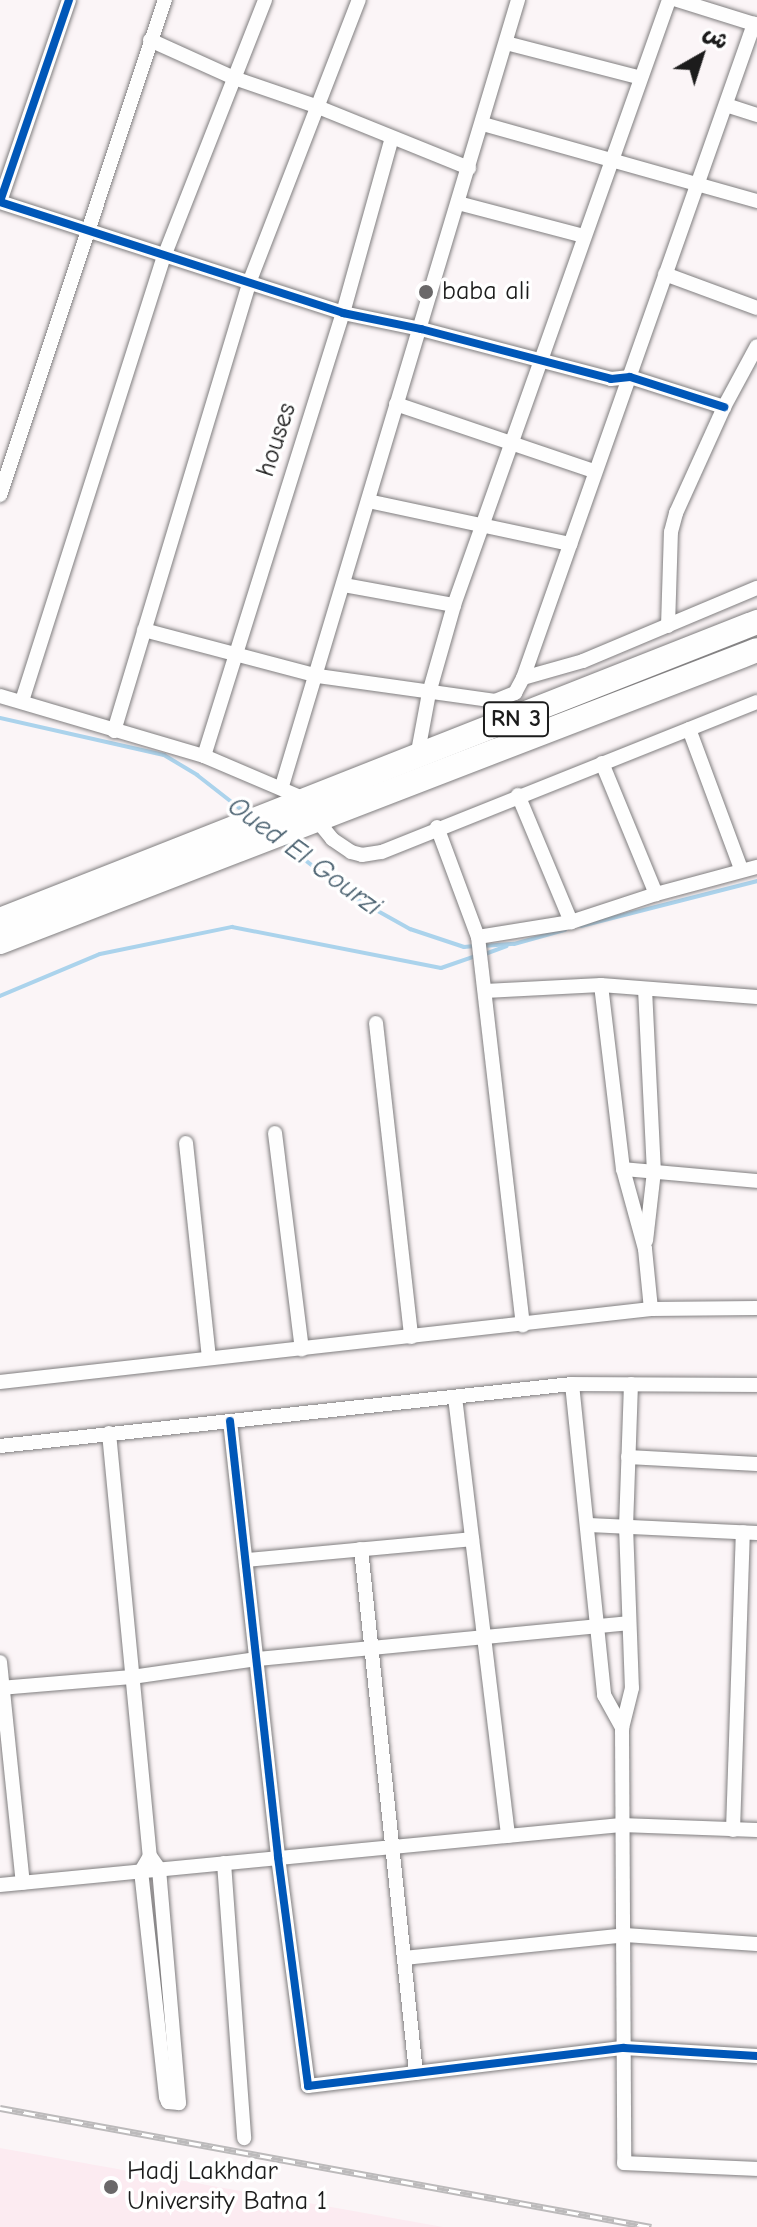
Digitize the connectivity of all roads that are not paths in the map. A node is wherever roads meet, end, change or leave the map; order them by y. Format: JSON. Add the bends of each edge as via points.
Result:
{"nodes":[{"id":1,"x":69,"y":0,"type":"edge"},
{"id":2,"x":165,"y":0,"type":"edge"},
{"id":3,"x":265,"y":0,"type":"edge"},
{"id":4,"x":359,"y":0,"type":"edge"},
{"id":5,"x":518,"y":0,"type":"edge"},
{"id":6,"x":669,"y":0,"type":"edge"},
{"id":7,"x":677,"y":0,"type":"edge"},
{"id":8,"x":756,"y":21,"type":"edge"},
{"id":9,"x":150,"y":40,"type":"junction"},
{"id":10,"x":506,"y":43,"type":"junction"},
{"id":11,"x":234,"y":78,"type":"junction"},
{"id":12,"x":641,"y":78,"type":"junction"},
{"id":13,"x":726,"y":105,"type":"junction"},
{"id":14,"x":318,"y":107,"type":"junction"},
{"id":15,"x":757,"y":115,"type":"edge"},
{"id":16,"x":483,"y":124,"type":"junction"},
{"id":17,"x":392,"y":138,"type":"junction"},
{"id":18,"x":612,"y":160,"type":"junction"},
{"id":19,"x":469,"y":168,"type":"junction"},
{"id":20,"x":697,"y":182,"type":"junction"},
{"id":21,"x":757,"y":201,"type":"edge"},
{"id":22,"x":458,"y":203,"type":"junction"},
{"id":23,"x":89,"y":229,"type":"junction"},
{"id":24,"x":584,"y":236,"type":"junction"},
{"id":25,"x":165,"y":254,"type":"junction"},
{"id":26,"x":665,"y":274,"type":"junction"},
{"id":27,"x":249,"y":283,"type":"junction"},
{"id":28,"x":757,"y":308,"type":"edge"},
{"id":29,"x":343,"y":313,"type":"junction"},
{"id":30,"x":421,"y":329,"type":"junction"},
{"id":31,"x":757,"y":346,"type":"edge"},
{"id":32,"x":542,"y":359,"type":"junction"},
{"id":33,"x":630,"y":377,"type":"junction"},
{"id":34,"x":396,"y":404,"type":"junction"},
{"id":35,"x":724,"y":407,"type":"junction"},
{"id":36,"x":511,"y":443,"type":"junction"},
{"id":37,"x":594,"y":471,"type":"junction"},
{"id":38,"x":0,"y":495,"type":"edge"},
{"id":39,"x":368,"y":501,"type":"junction"},
{"id":40,"x":482,"y":526,"type":"junction"},
{"id":41,"x":570,"y":544,"type":"junction"},
{"id":42,"x":344,"y":585,"type":"junction"},
{"id":43,"x":757,"y":588,"type":"edge"},
{"id":44,"x":454,"y":605,"type":"junction"},
{"id":45,"x":757,"y":622,"type":"edge"},
{"id":46,"x":668,"y":626,"type":"junction"},
{"id":47,"x":144,"y":630,"type":"junction"},
{"id":48,"x":757,"y":650,"type":"edge"},
{"id":49,"x":234,"y":654,"type":"junction"},
{"id":50,"x":318,"y":676,"type":"junction"},
{"id":51,"x":523,"y":678,"type":"junction"},
{"id":52,"x":429,"y":693,"type":"junction"},
{"id":53,"x":0,"y":696,"type":"edge"},
{"id":54,"x":22,"y":701,"type":"junction"},
{"id":55,"x":757,"y":702,"type":"edge"},
{"id":56,"x":517,"y":707,"type":"junction"},
{"id":57,"x":689,"y":729,"type":"junction"},
{"id":58,"x":114,"y":731,"type":"junction"},
{"id":59,"x":204,"y":756,"type":"junction"},
{"id":60,"x":417,"y":757,"type":"junction"},
{"id":61,"x":602,"y":763,"type":"junction"},
{"id":62,"x":282,"y":786,"type":"junction"},
{"id":63,"x":518,"y":795,"type":"junction"},
{"id":64,"x":298,"y":815,"type":"junction"},
{"id":65,"x":437,"y":827,"type":"junction"},
{"id":66,"x":227,"y":842,"type":"junction"},
{"id":67,"x":757,"y":867,"type":"edge"},
{"id":68,"x":741,"y":869,"type":"junction"},
{"id":69,"x":656,"y":894,"type":"junction"},
{"id":70,"x":0,"y":920,"type":"edge"},
{"id":71,"x":571,"y":922,"type":"junction"},
{"id":72,"x":478,"y":941,"type":"junction"},
{"id":73,"x":0,"y":942,"type":"edge"},
{"id":74,"x":601,"y":985,"type":"junction"},
{"id":75,"x":645,"y":989,"type":"junction"},
{"id":76,"x":485,"y":991,"type":"junction"},
{"id":77,"x":757,"y":997,"type":"edge"},
{"id":78,"x":376,"y":1023,"type":"dead end"},
{"id":79,"x":275,"y":1133,"type":"dead end"},
{"id":80,"x":186,"y":1143,"type":"dead end"},
{"id":81,"x":623,"y":1169,"type":"junction"},
{"id":82,"x":654,"y":1171,"type":"junction"},
{"id":83,"x":757,"y":1181,"type":"edge"},
{"id":84,"x":645,"y":1249,"type":"junction"},
{"id":85,"x":757,"y":1308,"type":"edge"},
{"id":86,"x":651,"y":1309,"type":"junction"},
{"id":87,"x":523,"y":1325,"type":"junction"},
{"id":88,"x":411,"y":1337,"type":"junction"},
{"id":89,"x":302,"y":1349,"type":"junction"},
{"id":90,"x":209,"y":1357,"type":"junction"},
{"id":91,"x":0,"y":1382,"type":"edge"},
{"id":92,"x":572,"y":1384,"type":"junction"},
{"id":93,"x":631,"y":1384,"type":"junction"},
{"id":94,"x":757,"y":1385,"type":"edge"},
{"id":95,"x":455,"y":1397,"type":"junction"},
{"id":96,"x":230,"y":1421,"type":"junction"},
{"id":97,"x":109,"y":1433,"type":"junction"},
{"id":98,"x":0,"y":1446,"type":"edge"},
{"id":99,"x":628,"y":1457,"type":"junction"},
{"id":100,"x":757,"y":1464,"type":"edge"},
{"id":101,"x":589,"y":1525,"type":"junction"},
{"id":102,"x":626,"y":1526,"type":"junction"},
{"id":103,"x":750,"y":1533,"type":"edge"},
{"id":104,"x":472,"y":1539,"type":"junction"},
{"id":105,"x":361,"y":1549,"type":"junction"},
{"id":106,"x":247,"y":1560,"type":"junction"},
{"id":107,"x":628,"y":1623,"type":"junction"},
{"id":108,"x":596,"y":1625,"type":"junction"},
{"id":109,"x":483,"y":1637,"type":"junction"},
{"id":110,"x":371,"y":1648,"type":"junction"},
{"id":111,"x":257,"y":1659,"type":"junction"},
{"id":112,"x":0,"y":1662,"type":"edge"},
{"id":113,"x":132,"y":1677,"type":"junction"},
{"id":114,"x":1,"y":1688,"type":"edge"},
{"id":115,"x":622,"y":1728,"type":"junction"},
{"id":116,"x":621,"y":1825,"type":"junction"},
{"id":117,"x":733,"y":1830,"type":"junction"},
{"id":118,"x":757,"y":1830,"type":"edge"},
{"id":119,"x":508,"y":1836,"type":"junction"},
{"id":120,"x":392,"y":1846,"type":"junction"},
{"id":121,"x":150,"y":1856,"type":"junction"},
{"id":122,"x":278,"y":1857,"type":"junction"},
{"id":123,"x":224,"y":1863,"type":"junction"},
{"id":124,"x":159,"y":1869,"type":"junction"},
{"id":125,"x":141,"y":1871,"type":"junction"},
{"id":126,"x":23,"y":1883,"type":"junction"},
{"id":127,"x":0,"y":1885,"type":"edge"},
{"id":128,"x":625,"y":1935,"type":"junction"},
{"id":129,"x":757,"y":1944,"type":"edge"},
{"id":130,"x":404,"y":1958,"type":"junction"},
{"id":131,"x":624,"y":2048,"type":"junction"},
{"id":132,"x":757,"y":2056,"type":"edge"},
{"id":133,"x":416,"y":2073,"type":"junction"},
{"id":134,"x":244,"y":2138,"type":"dead end"},
{"id":135,"x":757,"y":2169,"type":"edge"}],
"edges":[{"from":1,"to":23,"type":"street","via":[[0,202]]},
{"from":2,"to":9,"type":"street"},
{"from":3,"to":11,"type":"street"},
{"from":4,"to":14,"type":"street"},
{"from":5,"to":10,"type":"street"},
{"from":6,"to":12,"type":"street"},
{"from":7,"to":8,"type":"street"},
{"from":8,"to":13,"type":"street"},
{"from":9,"to":11,"type":"street"},
{"from":9,"to":23,"type":"street"},
{"from":10,"to":12,"type":"street"},
{"from":10,"to":16,"type":"street"},
{"from":11,"to":14,"type":"street"},
{"from":11,"to":25,"type":"street"},
{"from":12,"to":18,"type":"street"},
{"from":13,"to":15,"type":"street"},
{"from":13,"to":20,"type":"street"},
{"from":14,"to":17,"type":"street"},
{"from":14,"to":27,"type":"street"},
{"from":16,"to":18,"type":"street"},
{"from":16,"to":19,"type":"street"},
{"from":17,"to":19,"type":"street"},
{"from":17,"to":29,"type":"street","name":"houses"},
{"from":18,"to":20,"type":"street"},
{"from":18,"to":24,"type":"street"},
{"from":19,"to":22,"type":"street"},
{"from":20,"to":21,"type":"street"},
{"from":20,"to":26,"type":"street"},
{"from":22,"to":24,"type":"street"},
{"from":22,"to":30,"type":"street"},
{"from":23,"to":25,"type":"street"},
{"from":23,"to":38,"type":"street"},
{"from":24,"to":32,"type":"street"},
{"from":25,"to":27,"type":"street"},
{"from":25,"to":54,"type":"street"},
{"from":26,"to":28,"type":"street"},
{"from":26,"to":33,"type":"street"},
{"from":27,"to":29,"type":"street"},
{"from":27,"to":47,"type":"street"},
{"from":29,"to":30,"type":"street"},
{"from":29,"to":49,"type":"street","name":"houses"},
{"from":30,"to":32,"type":"street"},
{"from":30,"to":34,"type":"street"},
{"from":31,"to":35,"type":"street"},
{"from":32,"to":33,"type":"street","via":[[611,379]]},
{"from":32,"to":36,"type":"street"},
{"from":33,"to":35,"type":"street"},
{"from":33,"to":37,"type":"street"},
{"from":34,"to":36,"type":"street"},
{"from":34,"to":39,"type":"street"},
{"from":35,"to":46,"type":"street","via":[[671,532]]},
{"from":36,"to":37,"type":"street"},
{"from":36,"to":40,"type":"street"},
{"from":37,"to":41,"type":"street"},
{"from":39,"to":40,"type":"street"},
{"from":39,"to":42,"type":"street"},
{"from":40,"to":41,"type":"street"},
{"from":40,"to":44,"type":"street"},
{"from":41,"to":51,"type":"street"},
{"from":42,"to":44,"type":"street"},
{"from":42,"to":50,"type":"street"},
{"from":43,"to":46,"type":"street"},
{"from":44,"to":52,"type":"street"},
{"from":45,"to":56,"type":"highway","number":"RN 3"},
{"from":46,"to":51,"type":"street","via":[[583,661]]},
{"from":47,"to":49,"type":"street"},
{"from":47,"to":58,"type":"street"},
{"from":48,"to":64,"type":"highway","number":"RN 3"},
{"from":49,"to":50,"type":"street"},
{"from":49,"to":59,"type":"street","name":"houses"},
{"from":50,"to":52,"type":"street"},
{"from":50,"to":62,"type":"street"},
{"from":51,"to":56,"type":"street"},
{"from":52,"to":56,"type":"street"},
{"from":52,"to":60,"type":"street"},
{"from":53,"to":54,"type":"street"},
{"from":54,"to":58,"type":"street"},
{"from":55,"to":57,"type":"street"},
{"from":56,"to":60,"type":"highway","number":"RN 3"},
{"from":57,"to":61,"type":"street"},
{"from":57,"to":68,"type":"street"},
{"from":58,"to":59,"type":"street"},
{"from":59,"to":62,"type":"street"},
{"from":60,"to":64,"type":"highway","number":"RN 3"},
{"from":61,"to":63,"type":"street"},
{"from":61,"to":69,"type":"street"},
{"from":62,"to":64,"type":"street"},
{"from":63,"to":65,"type":"street"},
{"from":63,"to":71,"type":"street"},
{"from":64,"to":65,"type":"street","via":[[341,847],[362,855],[382,852]]},
{"from":64,"to":66,"type":"highway","number":"RN 3"},
{"from":65,"to":72,"type":"street"},
{"from":66,"to":70,"type":"highway","number":"RN 3"},
{"from":66,"to":73,"type":"highway","number":"RN 3"},
{"from":67,"to":68,"type":"street"},
{"from":68,"to":69,"type":"street"},
{"from":69,"to":71,"type":"street"},
{"from":71,"to":72,"type":"street"},
{"from":72,"to":76,"type":"street"},
{"from":74,"to":75,"type":"street"},
{"from":74,"to":76,"type":"street"},
{"from":74,"to":81,"type":"street"},
{"from":75,"to":77,"type":"street"},
{"from":75,"to":82,"type":"street"},
{"from":76,"to":87,"type":"street"},
{"from":78,"to":88,"type":"street"},
{"from":79,"to":89,"type":"street"},
{"from":80,"to":90,"type":"street"},
{"from":81,"to":82,"type":"street"},
{"from":81,"to":84,"type":"street"},
{"from":82,"to":83,"type":"street"},
{"from":82,"to":84,"type":"street"},
{"from":84,"to":86,"type":"street"},
{"from":85,"to":86,"type":"street"},
{"from":86,"to":87,"type":"street"},
{"from":87,"to":88,"type":"street"},
{"from":88,"to":89,"type":"street"},
{"from":89,"to":90,"type":"street"},
{"from":90,"to":91,"type":"street"},
{"from":92,"to":93,"type":"street"},
{"from":92,"to":95,"type":"street"},
{"from":92,"to":101,"type":"street"},
{"from":93,"to":94,"type":"street"},
{"from":93,"to":99,"type":"street"},
{"from":95,"to":96,"type":"street"},
{"from":95,"to":104,"type":"street"},
{"from":96,"to":97,"type":"street"},
{"from":96,"to":106,"type":"street"},
{"from":97,"to":98,"type":"street"},
{"from":97,"to":113,"type":"street"},
{"from":99,"to":100,"type":"street"},
{"from":99,"to":102,"type":"street"},
{"from":101,"to":102,"type":"street"},
{"from":101,"to":108,"type":"street"},
{"from":102,"to":103,"type":"street"},
{"from":102,"to":107,"type":"street"},
{"from":103,"to":117,"type":"street"},
{"from":104,"to":105,"type":"street"},
{"from":104,"to":109,"type":"street"},
{"from":105,"to":106,"type":"street"},
{"from":105,"to":110,"type":"street"},
{"from":106,"to":111,"type":"street"},
{"from":107,"to":108,"type":"street"},
{"from":107,"to":115,"type":"street","via":[[632,1688]]},
{"from":108,"to":109,"type":"street"},
{"from":108,"to":115,"type":"street","via":[[604,1695]]},
{"from":109,"to":110,"type":"street"},
{"from":109,"to":119,"type":"street"},
{"from":110,"to":111,"type":"street"},
{"from":110,"to":120,"type":"street"},
{"from":111,"to":113,"type":"street"},
{"from":111,"to":122,"type":"street"},
{"from":112,"to":114,"type":"street"},
{"from":113,"to":114,"type":"street"},
{"from":113,"to":121,"type":"street"},
{"from":114,"to":126,"type":"street"},
{"from":115,"to":116,"type":"street"},
{"from":116,"to":117,"type":"street"},
{"from":116,"to":119,"type":"street"},
{"from":116,"to":128,"type":"street"},
{"from":117,"to":118,"type":"street"},
{"from":119,"to":120,"type":"street"},
{"from":120,"to":122,"type":"street"},
{"from":120,"to":130,"type":"street"},
{"from":121,"to":124,"type":"street"},
{"from":121,"to":125,"type":"street"},
{"from":122,"to":123,"type":"street"},
{"from":122,"to":133,"type":"street","via":[[308,2086]]},
{"from":123,"to":124,"type":"street"},
{"from":123,"to":134,"type":"street"},
{"from":124,"to":125,"type":"street"},
{"from":124,"to":125,"type":"street","via":[[179,2103],[166,2097]]},
{"from":125,"to":126,"type":"street"},
{"from":126,"to":127,"type":"street"},
{"from":128,"to":129,"type":"street"},
{"from":128,"to":130,"type":"street"},
{"from":128,"to":131,"type":"street"},
{"from":130,"to":133,"type":"street"},
{"from":131,"to":132,"type":"street"},
{"from":131,"to":133,"type":"street"},
{"from":131,"to":135,"type":"street","via":[[624,2163]]}]}
